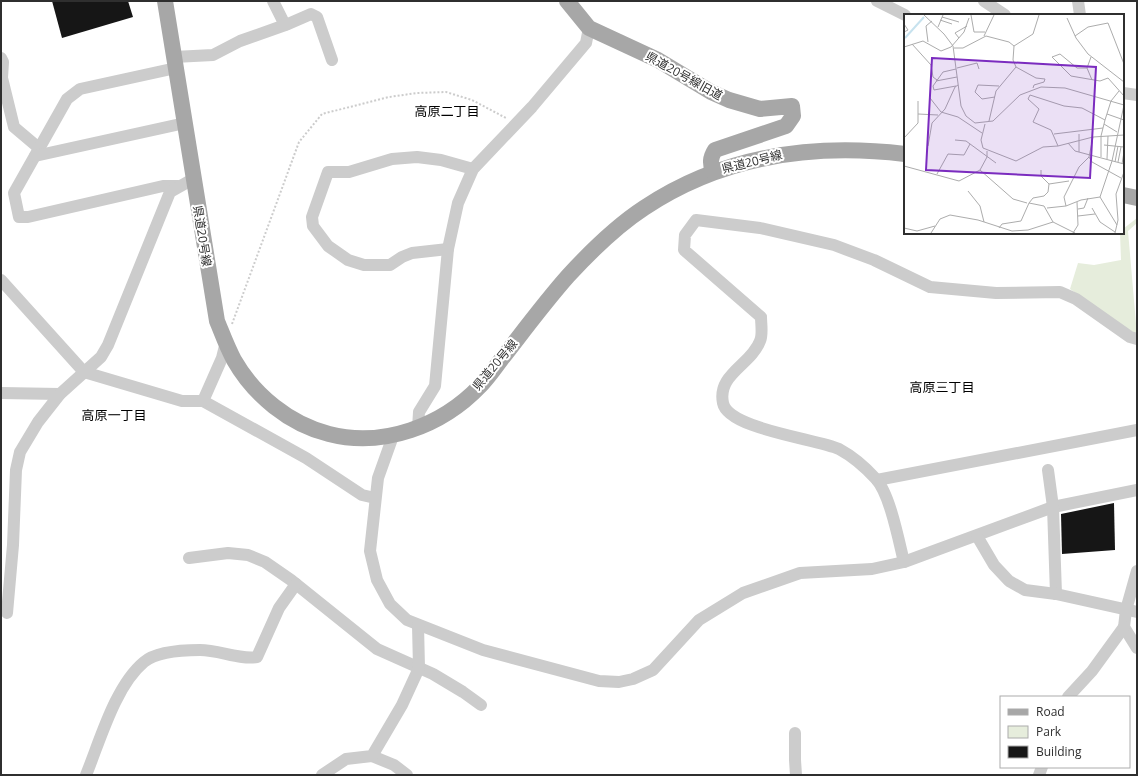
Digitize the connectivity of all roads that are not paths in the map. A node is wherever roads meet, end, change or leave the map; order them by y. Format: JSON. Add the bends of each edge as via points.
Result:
{"nodes":[{"id":1,"x":165,"y":1,"type":"edge"},
{"id":2,"x":273,"y":1,"type":"edge"},
{"id":3,"x":567,"y":1,"type":"edge"},
{"id":4,"x":877,"y":1,"type":"edge"},
{"id":5,"x":984,"y":1,"type":"edge"},
{"id":6,"x":904,"y":14,"type":"edge"},
{"id":7,"x":1004,"y":14,"type":"edge"},
{"id":8,"x":285,"y":26,"type":"junction"},
{"id":9,"x":589,"y":28,"type":"junction"},
{"id":10,"x":1,"y":58,"type":"edge"},
{"id":11,"x":332,"y":60,"type":"dead end"},
{"id":12,"x":175,"y":63,"type":"junction"},
{"id":13,"x":1124,"y":93,"type":"edge"},
{"id":14,"x":1137,"y":95,"type":"edge"},
{"id":15,"x":185,"y":123,"type":"junction"},
{"id":16,"x":37,"y":152,"type":"junction"},
{"id":17,"x":904,"y":154,"type":"edge"},
{"id":18,"x":473,"y":169,"type":"junction"},
{"id":19,"x":713,"y":172,"type":"junction"},
{"id":20,"x":193,"y":179,"type":"junction"},
{"id":21,"x":178,"y":186,"type":"junction"},
{"id":22,"x":1124,"y":195,"type":"edge"},
{"id":23,"x":1137,"y":198,"type":"edge"},
{"id":24,"x":448,"y":249,"type":"junction"},
{"id":25,"x":1,"y":280,"type":"edge"},
{"id":26,"x":1137,"y":339,"type":"edge"},
{"id":27,"x":226,"y":342,"type":"junction"},
{"id":28,"x":84,"y":372,"type":"junction"},
{"id":29,"x":1,"y":393,"type":"edge"},
{"id":30,"x":60,"y":394,"type":"junction"},
{"id":31,"x":203,"y":401,"type":"junction"},
{"id":32,"x":418,"y":428,"type":"junction"},
{"id":33,"x":1137,"y":430,"type":"edge"},
{"id":34,"x":393,"y":436,"type":"junction"},
{"id":35,"x":1048,"y":470,"type":"dead end"},
{"id":36,"x":877,"y":480,"type":"junction"},
{"id":37,"x":1137,"y":490,"type":"edge"},
{"id":38,"x":375,"y":498,"type":"junction"},
{"id":39,"x":1053,"y":507,"type":"junction"},
{"id":40,"x":977,"y":536,"type":"junction"},
{"id":41,"x":189,"y":558,"type":"dead end"},
{"id":42,"x":904,"y":562,"type":"junction"},
{"id":43,"x":1137,"y":572,"type":"edge"},
{"id":44,"x":296,"y":584,"type":"junction"},
{"id":45,"x":1056,"y":594,"type":"junction"},
{"id":46,"x":1132,"y":611,"type":"edge"},
{"id":47,"x":7,"y":612,"type":"dead end"},
{"id":48,"x":418,"y":625,"type":"junction"},
{"id":49,"x":1124,"y":627,"type":"junction"},
{"id":50,"x":1137,"y":648,"type":"edge"},
{"id":51,"x":419,"y":668,"type":"junction"},
{"id":52,"x":1069,"y":696,"type":"edge"},
{"id":53,"x":481,"y":705,"type":"dead end"},
{"id":54,"x":796,"y":733,"type":"dead end"},
{"id":55,"x":372,"y":756,"type":"junction"},
{"id":56,"x":86,"y":775,"type":"edge"},
{"id":57,"x":322,"y":775,"type":"edge"},
{"id":58,"x":407,"y":775,"type":"edge"},
{"id":59,"x":796,"y":775,"type":"edge"}],
"edges":[{"from":1,"to":12,"type":"main road","name":"県道20号線"},
{"from":2,"to":8,"type":"street"},
{"from":3,"to":9,"type":"main road","name":"県道20号線旧道"},
{"from":4,"to":6,"type":"street"},
{"from":5,"to":7,"type":"street"},
{"from":8,"to":11,"type":"street","via":[[311,14],[317,17]]},
{"from":8,"to":12,"type":"street","via":[[240,41],[213,54]]},
{"from":9,"to":18,"type":"street","via":[[586,43],[532,107]]},
{"from":9,"to":19,"type":"main road","name":"県道20号線旧道","via":[[658,60],[695,84],[728,100],[760,109],[792,106],[793,116],[786,126],[715,150],[710,163]]},
{"from":10,"to":16,"type":"street","via":[[2,78],[14,127]]},
{"from":12,"to":15,"type":"main road","name":"県道20号線"},
{"from":12,"to":16,"type":"street","via":[[80,89],[68,99]]},
{"from":13,"to":14,"type":"street"},
{"from":15,"to":16,"type":"street"},
{"from":15,"to":20,"type":"main road","name":"県道20号線"},
{"from":16,"to":21,"type":"street","via":[[14,193],[19,217],[163,186]]},
{"from":17,"to":19,"type":"main road","name":"県道20号線","via":[[811,150],[764,158]]},
{"from":18,"to":24,"type":"street","via":[[458,203]]},
{"from":18,"to":24,"type":"street","via":[[441,160],[417,157],[392,159],[350,172],[328,172],[312,217],[313,226],[328,246],[348,260],[364,265],[390,265],[412,254]]},
{"from":19,"to":32,"type":"main road","name":"県道20号線","via":[[646,207],[610,234],[568,276],[480,386],[444,416]]},
{"from":20,"to":21,"type":"street"},
{"from":20,"to":27,"type":"main road","name":"県道20号線","via":[[211,292],[217,321]]},
{"from":21,"to":28,"type":"street","via":[[170,192],[108,345]]},
{"from":22,"to":23,"type":"main road"},
{"from":24,"to":32,"type":"street","via":[[435,386],[419,412]]},
{"from":25,"to":28,"type":"street"},
{"from":26,"to":36,"type":"street","via":[[1076,299],[1060,292],[996,293],[930,287],[874,260],[834,245],[760,228],[696,220],[685,235],[684,250],[760,317],[761,340],[750,357],[732,373],[722,392],[723,406],[736,418],[772,432],[837,448],[850,455]]},
{"from":27,"to":31,"type":"street","via":[[222,358]]},
{"from":27,"to":34,"type":"main road","name":"県道20号線","via":[[234,360],[254,387],[288,417],[338,437]]},
{"from":28,"to":30,"type":"street"},
{"from":28,"to":31,"type":"street","via":[[182,401]]},
{"from":29,"to":30,"type":"street"},
{"from":30,"to":47,"type":"street","via":[[34,428],[20,452],[16,470]]},
{"from":31,"to":38,"type":"street","via":[[306,458],[362,495]]},
{"from":32,"to":34,"type":"main road","name":"県道20号線"},
{"from":33,"to":36,"type":"street"},
{"from":34,"to":38,"type":"street","via":[[378,478]]},
{"from":35,"to":39,"type":"street"},
{"from":36,"to":42,"type":"street","via":[[885,494]]},
{"from":37,"to":39,"type":"street"},
{"from":38,"to":48,"type":"street","via":[[370,552],[377,580],[390,604],[407,620]]},
{"from":39,"to":40,"type":"street"},
{"from":39,"to":45,"type":"street"},
{"from":40,"to":42,"type":"street"},
{"from":40,"to":45,"type":"street","via":[[994,565],[1009,581],[1025,590]]},
{"from":41,"to":44,"type":"street","via":[[228,554],[248,555],[265,562]]},
{"from":42,"to":48,"type":"street","via":[[872,569],[800,573],[743,593],[699,620],[653,670],[619,682],[599,681],[483,650]]},
{"from":43,"to":46,"type":"street"},
{"from":44,"to":51,"type":"street","via":[[377,649]]},
{"from":44,"to":56,"type":"street","via":[[279,608],[257,657],[248,658],[209,650],[187,650],[144,661],[127,681],[113,708]]},
{"from":45,"to":46,"type":"street"},
{"from":46,"to":49,"type":"street"},
{"from":48,"to":51,"type":"street"},
{"from":49,"to":50,"type":"street"},
{"from":49,"to":52,"type":"street","via":[[1092,671]]},
{"from":51,"to":53,"type":"street"},
{"from":51,"to":55,"type":"street","via":[[402,705]]},
{"from":54,"to":59,"type":"street"},
{"from":55,"to":57,"type":"street","via":[[346,759]]},
{"from":55,"to":58,"type":"street","via":[[394,765]]}]}
